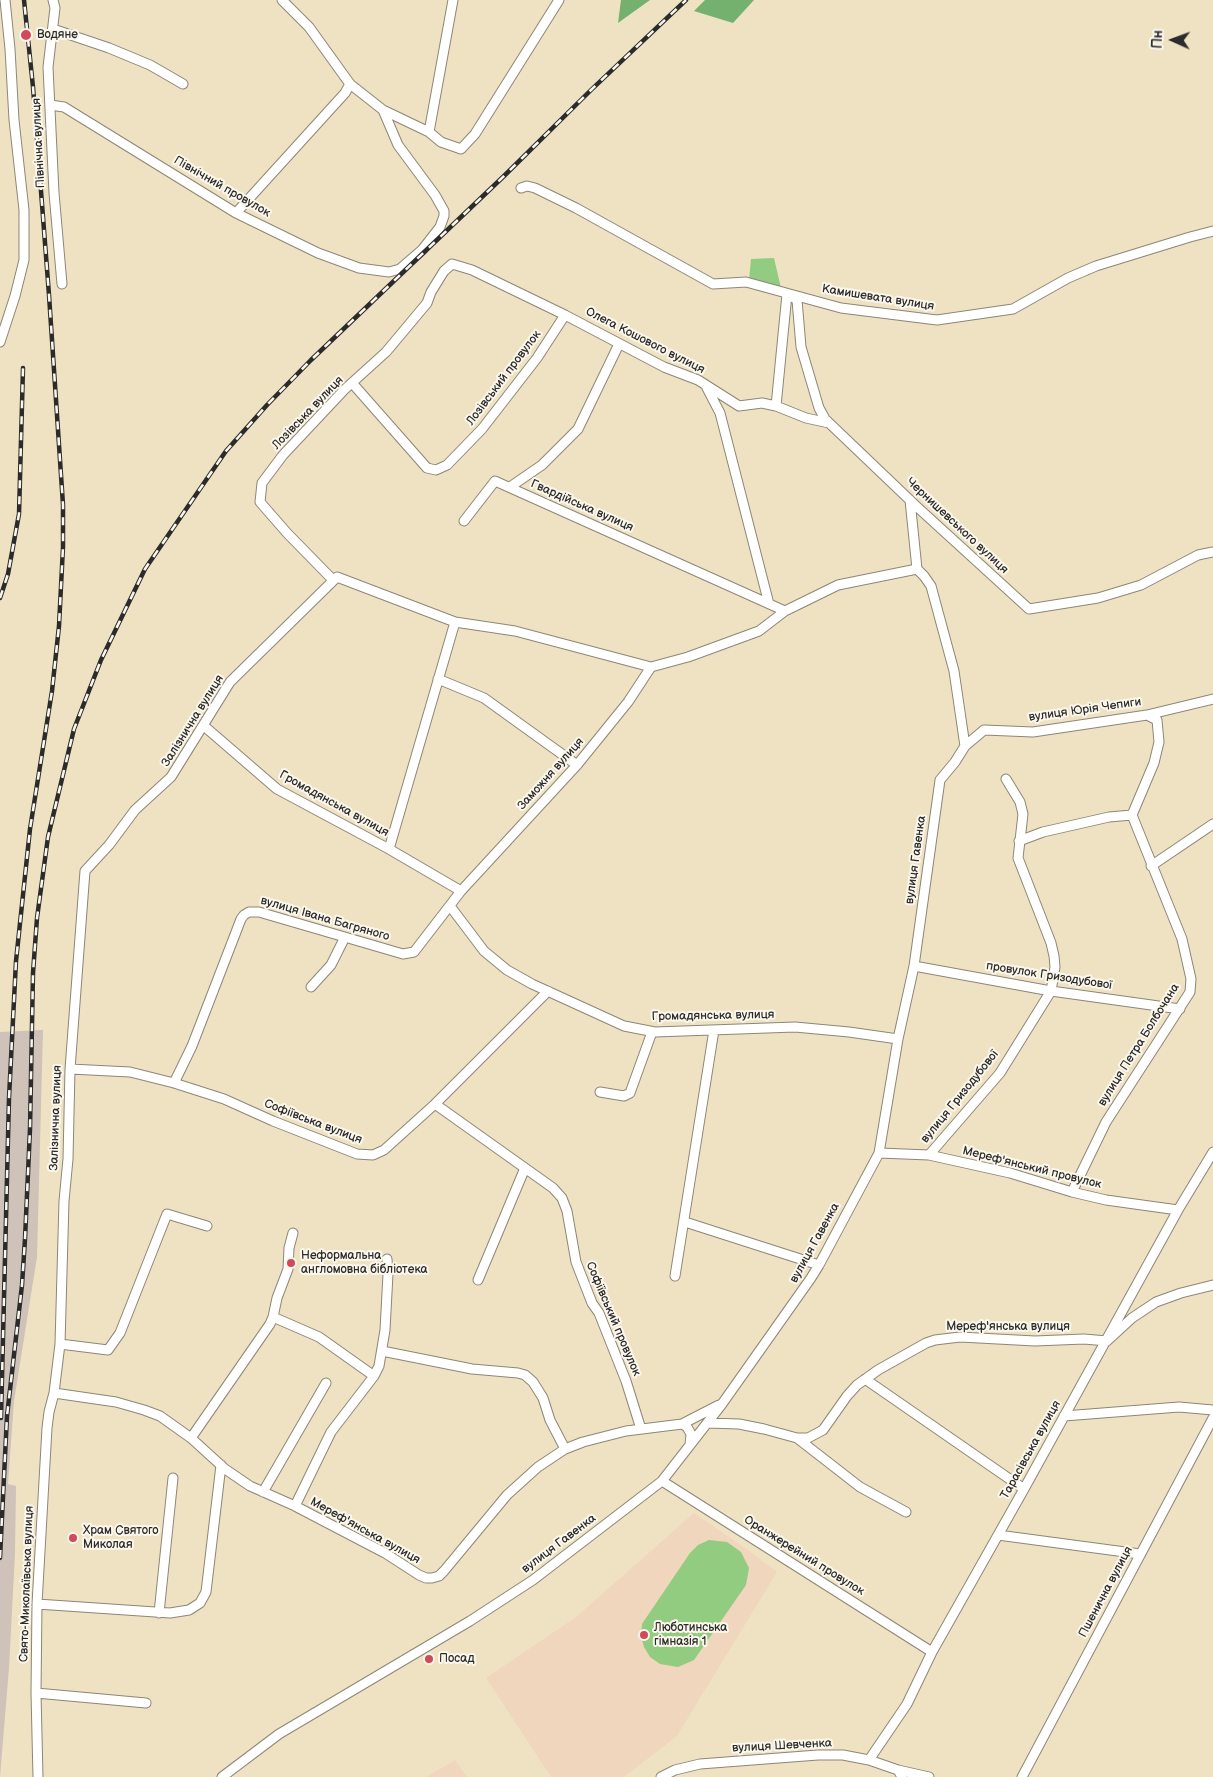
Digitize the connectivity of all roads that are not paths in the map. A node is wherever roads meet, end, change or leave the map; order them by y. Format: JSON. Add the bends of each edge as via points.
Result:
{"nodes":[{"id":1,"x":5,"y":0,"type":"edge"},
{"id":2,"x":53,"y":0,"type":"edge"},
{"id":3,"x":282,"y":0,"type":"edge"},
{"id":4,"x":453,"y":0,"type":"edge"},
{"id":5,"x":559,"y":0,"type":"edge"},
{"id":6,"x":52,"y":29,"type":"junction"},
{"id":7,"x":183,"y":84,"type":"dead end"},
{"id":8,"x":350,"y":84,"type":"junction"},
{"id":9,"x":50,"y":105,"type":"junction"},
{"id":10,"x":383,"y":110,"type":"junction"},
{"id":11,"x":429,"y":132,"type":"junction"},
{"id":12,"x":521,"y":188,"type":"dead end"},
{"id":13,"x":236,"y":213,"type":"junction"},
{"id":14,"x":1213,"y":231,"type":"edge"},
{"id":15,"x":452,"y":264,"type":"joint"},
{"id":16,"x":62,"y":284,"type":"dead end"},
{"id":17,"x":788,"y":294,"type":"junction"},
{"id":18,"x":565,"y":315,"type":"junction"},
{"id":19,"x":0,"y":342,"type":"edge"},
{"id":20,"x":619,"y":344,"type":"junction"},
{"id":21,"x":353,"y":384,"type":"junction"},
{"id":22,"x":706,"y":386,"type":"junction"},
{"id":23,"x":776,"y":406,"type":"junction"},
{"id":24,"x":829,"y":423,"type":"junction"},
{"id":25,"x":510,"y":487,"type":"junction"},
{"id":26,"x":910,"y":500,"type":"junction"},
{"id":27,"x":464,"y":521,"type":"dead end"},
{"id":28,"x":1213,"y":552,"type":"edge"},
{"id":29,"x":916,"y":570,"type":"junction"},
{"id":30,"x":333,"y":580,"type":"junction"},
{"id":31,"x":769,"y":604,"type":"junction"},
{"id":32,"x":785,"y":611,"type":"junction"},
{"id":33,"x":455,"y":622,"type":"junction"},
{"id":34,"x":651,"y":668,"type":"junction"},
{"id":35,"x":438,"y":679,"type":"junction"},
{"id":36,"x":1213,"y":699,"type":"edge"},
{"id":37,"x":1148,"y":715,"type":"junction"},
{"id":38,"x":204,"y":726,"type":"junction"},
{"id":39,"x":965,"y":746,"type":"junction"},
{"id":40,"x":577,"y":765,"type":"junction"},
{"id":41,"x":1006,"y":779,"type":"dead end"},
{"id":42,"x":1132,"y":815,"type":"junction"},
{"id":43,"x":1213,"y":824,"type":"edge"},
{"id":44,"x":1019,"y":841,"type":"junction"},
{"id":45,"x":389,"y":849,"type":"junction"},
{"id":46,"x":1151,"y":866,"type":"junction"},
{"id":47,"x":461,"y":891,"type":"junction"},
{"id":48,"x":450,"y":906,"type":"junction"},
{"id":49,"x":345,"y":937,"type":"junction"},
{"id":50,"x":914,"y":966,"type":"junction"},
{"id":51,"x":311,"y":987,"type":"dead end"},
{"id":52,"x":548,"y":991,"type":"junction"},
{"id":53,"x":1052,"y":991,"type":"junction"},
{"id":54,"x":1180,"y":1008,"type":"junction"},
{"id":55,"x":714,"y":1030,"type":"junction"},
{"id":56,"x":652,"y":1032,"type":"junction"},
{"id":57,"x":898,"y":1039,"type":"junction"},
{"id":58,"x":70,"y":1069,"type":"junction"},
{"id":59,"x":174,"y":1083,"type":"junction"},
{"id":60,"x":600,"y":1092,"type":"dead end"},
{"id":61,"x":435,"y":1104,"type":"junction"},
{"id":62,"x":1213,"y":1152,"type":"edge"},
{"id":63,"x":879,"y":1153,"type":"junction"},
{"id":64,"x":929,"y":1155,"type":"junction"},
{"id":65,"x":525,"y":1168,"type":"junction"},
{"id":66,"x":1072,"y":1192,"type":"junction"},
{"id":67,"x":1178,"y":1210,"type":"junction"},
{"id":68,"x":685,"y":1222,"type":"junction"},
{"id":69,"x":207,"y":1226,"type":"dead end"},
{"id":70,"x":293,"y":1233,"type":"dead end"},
{"id":71,"x":387,"y":1259,"type":"dead end"},
{"id":72,"x":819,"y":1265,"type":"junction"},
{"id":73,"x":676,"y":1276,"type":"dead end"},
{"id":74,"x":478,"y":1280,"type":"dead end"},
{"id":75,"x":1213,"y":1285,"type":"edge"},
{"id":76,"x":273,"y":1317,"type":"junction"},
{"id":77,"x":1107,"y":1341,"type":"junction"},
{"id":78,"x":60,"y":1344,"type":"junction"},
{"id":79,"x":382,"y":1351,"type":"junction"},
{"id":80,"x":374,"y":1376,"type":"junction"},
{"id":81,"x":865,"y":1379,"type":"junction"},
{"id":82,"x":326,"y":1384,"type":"dead end"},
{"id":83,"x":54,"y":1393,"type":"junction"},
{"id":84,"x":722,"y":1404,"type":"junction"},
{"id":85,"x":1213,"y":1410,"type":"edge"},
{"id":86,"x":1064,"y":1416,"type":"junction"},
{"id":87,"x":1213,"y":1418,"type":"edge"},
{"id":88,"x":708,"y":1423,"type":"junction"},
{"id":89,"x":682,"y":1424,"type":"junction"},
{"id":90,"x":641,"y":1429,"type":"junction"},
{"id":91,"x":191,"y":1438,"type":"junction"},
{"id":92,"x":797,"y":1438,"type":"junction"},
{"id":93,"x":690,"y":1445,"type":"junction"},
{"id":94,"x":565,"y":1449,"type":"junction"},
{"id":95,"x":221,"y":1465,"type":"junction"},
{"id":96,"x":173,"y":1478,"type":"dead end"},
{"id":97,"x":662,"y":1481,"type":"junction"},
{"id":98,"x":1024,"y":1489,"type":"junction"},
{"id":99,"x":263,"y":1492,"type":"junction"},
{"id":100,"x":294,"y":1506,"type":"junction"},
{"id":101,"x":906,"y":1512,"type":"dead end"},
{"id":102,"x":998,"y":1535,"type":"junction"},
{"id":103,"x":1140,"y":1554,"type":"junction"},
{"id":104,"x":37,"y":1604,"type":"junction"},
{"id":105,"x":159,"y":1613,"type":"junction"},
{"id":106,"x":932,"y":1652,"type":"junction"},
{"id":107,"x":36,"y":1693,"type":"junction"},
{"id":108,"x":146,"y":1704,"type":"dead end"},
{"id":109,"x":869,"y":1760,"type":"junction"},
{"id":110,"x":900,"y":1774,"type":"edge"},
{"id":111,"x":38,"y":1777,"type":"edge"},
{"id":112,"x":222,"y":1777,"type":"edge"},
{"id":113,"x":661,"y":1777,"type":"edge"},
{"id":114,"x":929,"y":1777,"type":"edge"},
{"id":115,"x":1022,"y":1777,"type":"edge"}],
"edges":[{"from":1,"to":19,"type":"street","via":[[24,210],[24,260]]},
{"from":2,"to":6,"type":"street","name":"Північна вулиця"},
{"from":3,"to":8,"type":"street","via":[[308,27]]},
{"from":4,"to":11,"type":"street"},
{"from":5,"to":11,"type":"street","via":[[475,134],[461,149],[441,142]]},
{"from":6,"to":7,"type":"street","via":[[117,51]]},
{"from":6,"to":9,"type":"street","name":"Північна вулиця","via":[[48,67]]},
{"from":8,"to":10,"type":"street"},
{"from":8,"to":13,"type":"street"},
{"from":9,"to":13,"type":"street","name":"Північний провулок","via":[[64,108]]},
{"from":9,"to":16,"type":"street","name":"Північна вулиця"},
{"from":10,"to":11,"type":"street"},
{"from":10,"to":13,"type":"street","name":"Північний провулок","via":[[398,145],[444,211],[440,226],[422,250],[400,269],[389,272],[359,268],[318,253]]},
{"from":12,"to":17,"type":"street","name":"Камишевата вулиця","via":[[535,188],[560,200],[713,284],[746,282]]},
{"from":14,"to":17,"type":"street","name":"Камишевата вулиця","via":[[1096,266],[1013,308],[937,320],[841,308]]},
{"from":15,"to":18,"type":"street","name":"Олега Кошового вулиця","via":[[472,270]]},
{"from":15,"to":21,"type":"street","name":"Лозівська вулиця","via":[[444,271],[427,302],[392,345]]},
{"from":17,"to":23,"type":"street"},
{"from":17,"to":24,"type":"street","name":"Чернишевського вулиця","via":[[797,300],[801,347],[819,408]]},
{"from":18,"to":20,"type":"street","name":"Олега Кошового вулиця"},
{"from":18,"to":21,"type":"street","name":"Лозівський провулок","via":[[537,358],[482,429],[446,465],[436,470],[427,468]]},
{"from":20,"to":22,"type":"street","name":"Олега Кошового вулиця"},
{"from":20,"to":25,"type":"street","name":"Гвардійська вулиця","via":[[578,429],[542,465]]},
{"from":21,"to":30,"type":"street","name":"Лозівська вулиця","via":[[283,455],[262,483],[260,491],[260,502],[264,508]]},
{"from":22,"to":23,"type":"street","name":"Олега Кошового вулиця","via":[[739,406],[762,403]]},
{"from":22,"to":31,"type":"street","via":[[720,413]]},
{"from":23,"to":24,"type":"street","name":"Олега Кошового вулиця"},
{"from":24,"to":26,"type":"street","name":"Чернишевського вулиця"},
{"from":25,"to":27,"type":"street","via":[[495,480]]},
{"from":25,"to":31,"type":"street","name":"Гвардійська вулиця"},
{"from":26,"to":28,"type":"street","name":"Чернишевського вулиця","via":[[1029,609],[1098,598],[1132,588],[1198,555]]},
{"from":26,"to":29,"type":"street"},
{"from":29,"to":32,"type":"street","via":[[838,585]]},
{"from":29,"to":39,"type":"street","via":[[931,586],[954,671]]},
{"from":30,"to":33,"type":"street","via":[[336,577]]},
{"from":30,"to":38,"type":"street","name":"Залізнична вулиця","via":[[230,682]]},
{"from":31,"to":32,"type":"street","name":"Гвардійська вулиця"},
{"from":32,"to":34,"type":"street","via":[[759,631]]},
{"from":33,"to":34,"type":"street","via":[[515,631]]},
{"from":33,"to":35,"type":"street"},
{"from":34,"to":40,"type":"street","name":"Заможня вулиця"},
{"from":35,"to":40,"type":"street","via":[[484,698]]},
{"from":35,"to":45,"type":"street"},
{"from":36,"to":37,"type":"street","name":"вулиця Юрія Чепиги"},
{"from":37,"to":39,"type":"street","name":"вулиця Юрія Чепиги","via":[[1033,732],[984,730]]},
{"from":37,"to":42,"type":"street","via":[[1157,720],[1160,742]]},
{"from":38,"to":45,"type":"street","name":"Громадянська вулиця","via":[[277,788]]},
{"from":38,"to":58,"type":"street","name":"Залізнична вулиця","via":[[171,777],[135,810],[84,871]]},
{"from":39,"to":50,"type":"street","name":"вулиця Гавенка","via":[[940,780]]},
{"from":40,"to":47,"type":"street","name":"Заможня вулиця"},
{"from":41,"to":44,"type":"street","name":"вулиця Гризодубової","via":[[1020,802],[1023,814]]},
{"from":42,"to":44,"type":"street","via":[[1043,832]]},
{"from":42,"to":46,"type":"street","name":"вулиця Петра Болбочана"},
{"from":43,"to":46,"type":"street"},
{"from":44,"to":53,"type":"street","name":"вулиця Гризодубової","via":[[1018,858],[1054,956]]},
{"from":45,"to":47,"type":"street","name":"Громадянська вулиця"},
{"from":46,"to":54,"type":"street","name":"вулиця Петра Болбочана","via":[[1182,939],[1191,979],[1190,992]]},
{"from":47,"to":48,"type":"street","name":"вулиця Івана Багряного"},
{"from":48,"to":49,"type":"street","name":"вулиця Івана Багряного","via":[[411,954]]},
{"from":48,"to":52,"type":"street","name":"Громадянська вулиця","via":[[496,962]]},
{"from":49,"to":51,"type":"street","via":[[331,965]]},
{"from":49,"to":59,"type":"street","name":"вулиця Івана Багряного","via":[[259,912],[244,915]]},
{"from":50,"to":53,"type":"street","name":"провулок Гризодубової"},
{"from":50,"to":57,"type":"street","name":"вулиця Гавенка"},
{"from":52,"to":56,"type":"street","name":"Громадянська вулиця","via":[[624,1026]]},
{"from":52,"to":61,"type":"street","name":"Софіївська вулиця"},
{"from":53,"to":54,"type":"street","name":"провулок Гризодубової"},
{"from":53,"to":64,"type":"street","name":"вулиця Гризодубової","via":[[1000,1073]]},
{"from":54,"to":66,"type":"street","name":"вулиця Петра Болбочана","via":[[1106,1122]]},
{"from":55,"to":56,"type":"street","name":"Громадянська вулиця"},
{"from":55,"to":57,"type":"street","name":"Громадянська вулиця","via":[[795,1027]]},
{"from":55,"to":68,"type":"street"},
{"from":56,"to":60,"type":"street","via":[[630,1093],[624,1096]]},
{"from":57,"to":63,"type":"street","name":"вулиця Гавенка"},
{"from":58,"to":59,"type":"street","name":"Софіївська вулиця","via":[[130,1072]]},
{"from":58,"to":78,"type":"street","name":"Залізнична вулиця"},
{"from":59,"to":61,"type":"street","name":"Софіївська вулиця","via":[[357,1154],[367,1155],[384,1150]]},
{"from":61,"to":65,"type":"street","name":"Софіївський провулок"},
{"from":62,"to":67,"type":"street","name":"Тарасівська вулиця"},
{"from":63,"to":64,"type":"street","name":"Мереф'янський провулок"},
{"from":63,"to":72,"type":"street","name":"вулиця Гавенка"},
{"from":64,"to":66,"type":"street","name":"Мереф'янський провулок","via":[[1010,1173]]},
{"from":65,"to":74,"type":"street"},
{"from":65,"to":90,"type":"street","name":"Софіївський провулок","via":[[558,1192],[565,1204],[576,1262],[626,1381]]},
{"from":66,"to":67,"type":"street","name":"Мереф'янський провулок"},
{"from":67,"to":77,"type":"street","name":"Тарасівська вулиця"},
{"from":68,"to":72,"type":"street"},
{"from":68,"to":73,"type":"street"},
{"from":69,"to":78,"type":"street","via":[[167,1214],[120,1333],[108,1350]]},
{"from":70,"to":76,"type":"street","via":[[288,1269]]},
{"from":71,"to":79,"type":"street"},
{"from":72,"to":84,"type":"street","name":"вулиця Гавенка"},
{"from":75,"to":77,"type":"street","via":[[1156,1302]]},
{"from":76,"to":80,"type":"street","via":[[319,1337]]},
{"from":76,"to":91,"type":"street"},
{"from":77,"to":81,"type":"street","name":"Мереф'янська вулиця","via":[[945,1338],[920,1346]]},
{"from":77,"to":86,"type":"street","name":"Тарасівська вулиця"},
{"from":78,"to":83,"type":"street","name":"Залізнична вулиця"},
{"from":79,"to":80,"type":"street"},
{"from":79,"to":94,"type":"street","via":[[472,1369],[525,1375],[543,1398]]},
{"from":80,"to":100,"type":"street","via":[[331,1432]]},
{"from":81,"to":92,"type":"street","name":"Мереф'янська вулиця","via":[[847,1396],[823,1430],[814,1436]]},
{"from":81,"to":98,"type":"street"},
{"from":82,"to":99,"type":"street"},
{"from":83,"to":91,"type":"street","name":"Мереф'янська вулиця","via":[[116,1402],[144,1410],[160,1416]]},
{"from":83,"to":104,"type":"street","name":"Свято-Миколаївська вулиця","via":[[47,1428]]},
{"from":84,"to":88,"type":"street","name":"вулиця Гавенка"},
{"from":84,"to":89,"type":"street","name":"Мереф'янська вулиця"},
{"from":85,"to":86,"type":"street","via":[[1179,1407]]},
{"from":86,"to":98,"type":"street","name":"Тарасівська вулиця"},
{"from":87,"to":103,"type":"street","name":"Пшенична вулиця"},
{"from":88,"to":92,"type":"street","via":[[764,1428]]},
{"from":88,"to":93,"type":"street","name":"вулиця Гавенка"},
{"from":89,"to":90,"type":"street","name":"Мереф'янська вулиця"},
{"from":89,"to":93,"type":"street","via":[[691,1434]]},
{"from":90,"to":94,"type":"street","name":"Мереф'янська вулиця"},
{"from":91,"to":95,"type":"street","name":"Мереф'янська вулиця"},
{"from":92,"to":101,"type":"street","via":[[860,1487]]},
{"from":93,"to":97,"type":"street","name":"вулиця Гавенка"},
{"from":94,"to":100,"type":"street","name":"Мереф'янська вулиця","via":[[538,1467],[507,1495],[444,1571],[432,1578],[419,1575],[385,1553]]},
{"from":95,"to":99,"type":"street","name":"Мереф'янська вулиця"},
{"from":95,"to":105,"type":"street","via":[[204,1599],[188,1610]]},
{"from":96,"to":105,"type":"street"},
{"from":97,"to":106,"type":"street","name":"Оранжерейний провулок"},
{"from":97,"to":112,"type":"street","name":"вулиця Гавенка","via":[[533,1580],[279,1734]]},
{"from":98,"to":102,"type":"street","name":"Тарасівська вулиця"},
{"from":99,"to":100,"type":"street","name":"Мереф'янська вулиця"},
{"from":102,"to":103,"type":"street"},
{"from":102,"to":106,"type":"street","name":"Тарасівська вулиця"},
{"from":103,"to":115,"type":"street","name":"Пшенична вулиця"},
{"from":104,"to":105,"type":"street"},
{"from":104,"to":107,"type":"street","name":"Свято-Миколаївська вулиця"},
{"from":106,"to":109,"type":"street","name":"Тарасівська вулиця","via":[[907,1704]]},
{"from":107,"to":108,"type":"street"},
{"from":107,"to":111,"type":"street","name":"Свято-Миколаївська вулиця"},
{"from":109,"to":110,"type":"street","name":"вулиця Шевченка"},
{"from":109,"to":113,"type":"street","name":"вулиця Шевченка","via":[[818,1755],[714,1762],[680,1769]]},
{"from":110,"to":114,"type":"street"}]}
